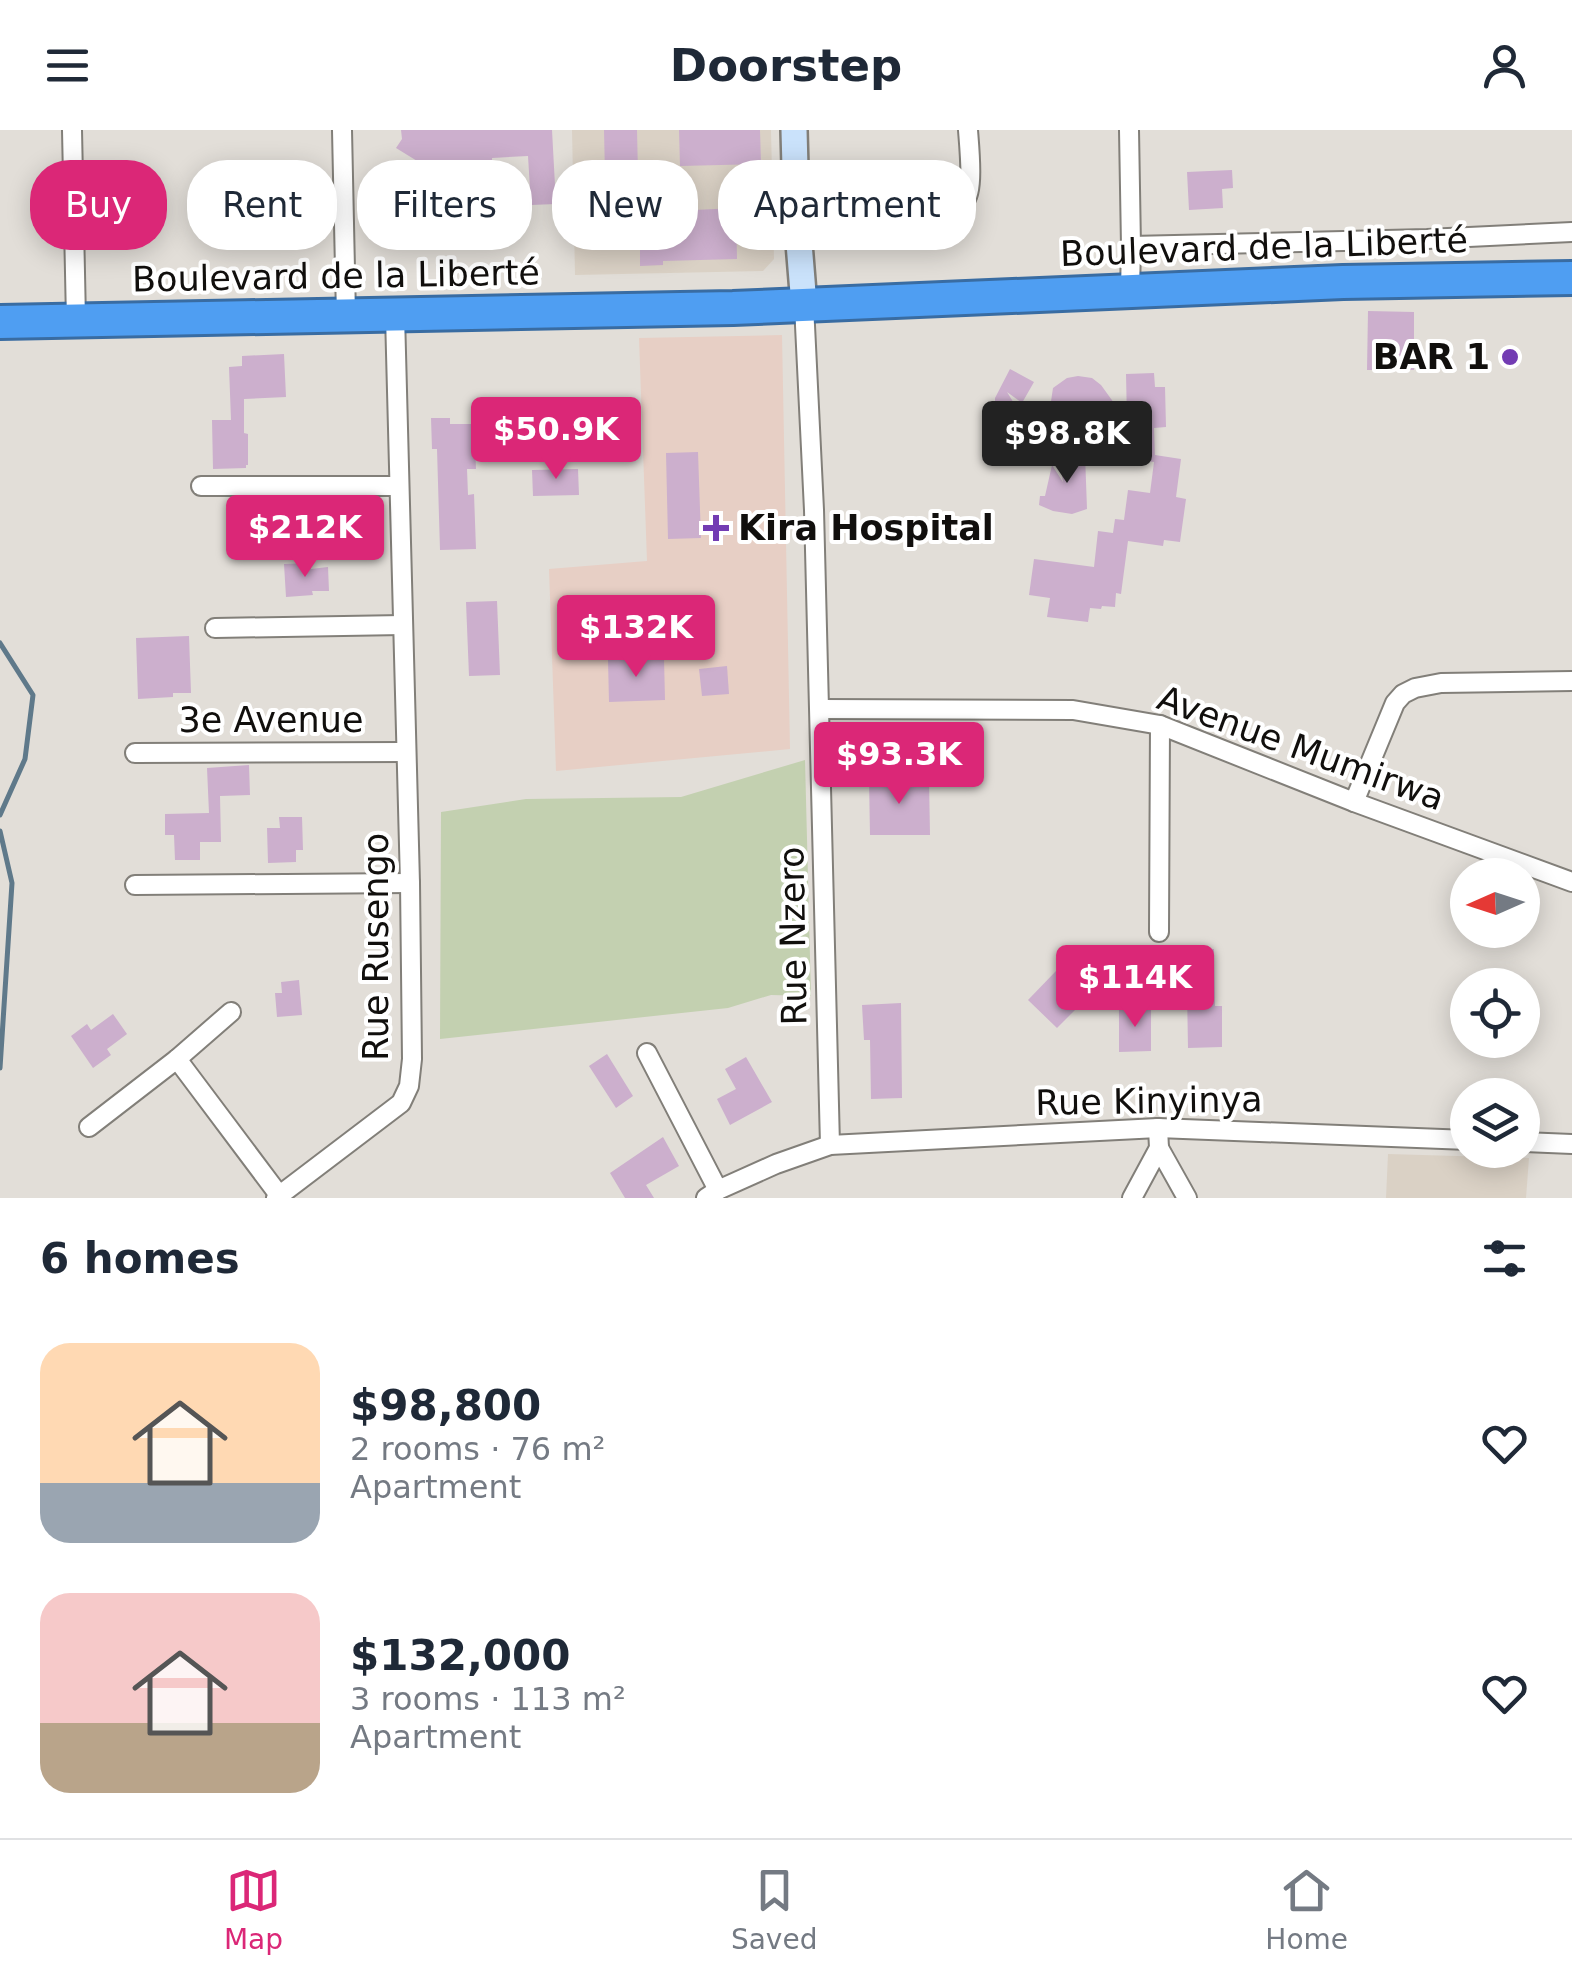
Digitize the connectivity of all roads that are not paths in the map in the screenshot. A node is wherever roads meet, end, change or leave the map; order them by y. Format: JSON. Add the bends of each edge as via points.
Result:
{"nodes":[{"id":1,"x":72,"y":130,"type":"edge"},
{"id":2,"x":342,"y":130,"type":"edge"},
{"id":3,"x":794,"y":130,"type":"edge"},
{"id":4,"x":968,"y":130,"type":"edge"},
{"id":5,"x":1129,"y":130,"type":"edge"},
{"id":6,"x":795,"y":160,"type":"edge"},
{"id":7,"x":969,"y":160,"type":"edge"},
{"id":8,"x":1572,"y":232,"type":"edge"},
{"id":9,"x":1132,"y":246,"type":"junction"},
{"id":10,"x":800,"y":250,"type":"edge"},
{"id":11,"x":1572,"y":278,"type":"edge"},
{"id":12,"x":1130,"y":290,"type":"junction"},
{"id":13,"x":804,"y":305,"type":"junction"},
{"id":14,"x":395,"y":315,"type":"junction"},
{"id":15,"x":346,"y":316,"type":"junction"},
{"id":16,"x":76,"y":320,"type":"junction"},
{"id":17,"x":0,"y":322,"type":"edge"},
{"id":18,"x":201,"y":486,"type":"dead end"},
{"id":19,"x":398,"y":486,"type":"junction"},
{"id":20,"x":403,"y":625,"type":"junction"},
{"id":21,"x":214,"y":628,"type":"dead end"},
{"id":22,"x":1572,"y":681,"type":"edge"},
{"id":23,"x":820,"y":708,"type":"junction"},
{"id":24,"x":1160,"y":725,"type":"junction"},
{"id":25,"x":406,"y":752,"type":"junction"},
{"id":26,"x":135,"y":753,"type":"dead end"},
{"id":27,"x":1354,"y":802,"type":"junction"},
{"id":28,"x":1572,"y":882,"type":"edge"},
{"id":29,"x":410,"y":883,"type":"junction"},
{"id":30,"x":134,"y":885,"type":"dead end"},
{"id":31,"x":1159,"y":932,"type":"dead end"},
{"id":32,"x":231,"y":1012,"type":"dead end"},
{"id":33,"x":647,"y":1053,"type":"dead end"},
{"id":34,"x":178,"y":1059,"type":"junction"},
{"id":35,"x":89,"y":1126,"type":"dead end"},
{"id":36,"x":1158,"y":1128,"type":"junction"},
{"id":37,"x":1450,"y":1139,"type":"edge"},
{"id":38,"x":1540,"y":1143,"type":"edge"},
{"id":39,"x":1572,"y":1144,"type":"edge"},
{"id":40,"x":830,"y":1145,"type":"junction"},
{"id":41,"x":1159,"y":1148,"type":"junction"},
{"id":42,"x":712,"y":1194,"type":"edge"},
{"id":43,"x":278,"y":1196,"type":"edge"},
{"id":44,"x":1132,"y":1198,"type":"edge"},
{"id":45,"x":1187,"y":1198,"type":"edge"}],
"edges":[{"from":1,"to":16,"type":"street"},
{"from":2,"to":15,"type":"street"},
{"from":3,"to":6,"type":"street"},
{"from":4,"to":7,"type":"street"},
{"from":5,"to":9,"type":"street"},
{"from":8,"to":9,"type":"street"},
{"from":9,"to":12,"type":"street"},
{"from":10,"to":13,"type":"street"},
{"from":11,"to":12,"type":"highway","name":"Boulevard de la Liberté"},
{"from":12,"to":13,"type":"highway","name":"Boulevard de la Liberté"},
{"from":13,"to":14,"type":"highway","name":"Boulevard de la Liberté"},
{"from":13,"to":23,"type":"street","name":"Rue Nzero"},
{"from":14,"to":15,"type":"highway","name":"Boulevard de la Liberté"},
{"from":14,"to":19,"type":"street","name":"Rue Rusengo"},
{"from":15,"to":16,"type":"highway","name":"Boulevard de la Liberté"},
{"from":16,"to":17,"type":"highway","name":"Boulevard de la Liberté"},
{"from":18,"to":19,"type":"street"},
{"from":19,"to":20,"type":"street","name":"Rue Rusengo"},
{"from":20,"to":21,"type":"street"},
{"from":20,"to":25,"type":"street","name":"Rue Rusengo"},
{"from":22,"to":27,"type":"street","via":[[1441,683],[1402,694]]},
{"from":23,"to":24,"type":"street","name":"Avenue Mumirwa","via":[[1073,710]]},
{"from":23,"to":40,"type":"street","name":"Rue Nzero"},
{"from":24,"to":27,"type":"street","name":"Avenue Mumirwa"},
{"from":24,"to":31,"type":"street"},
{"from":25,"to":26,"type":"street","name":"3e Avenue"},
{"from":25,"to":29,"type":"street","name":"Rue Rusengo"},
{"from":27,"to":28,"type":"street","name":"Avenue Mumirwa"},
{"from":29,"to":30,"type":"street"},
{"from":29,"to":43,"type":"street","name":"Rue Rusengo","via":[[409,1086],[401,1102]]},
{"from":32,"to":34,"type":"street"},
{"from":33,"to":42,"type":"street"},
{"from":34,"to":35,"type":"street"},
{"from":34,"to":43,"type":"street"},
{"from":36,"to":37,"type":"street","name":"Rue Kinyinya"},
{"from":36,"to":40,"type":"street","name":"Rue Kinyinya"},
{"from":36,"to":41,"type":"street"},
{"from":38,"to":39,"type":"street"},
{"from":40,"to":42,"type":"street","name":"Rue Kinyinya"},
{"from":41,"to":44,"type":"street"},
{"from":41,"to":45,"type":"street"}]}
